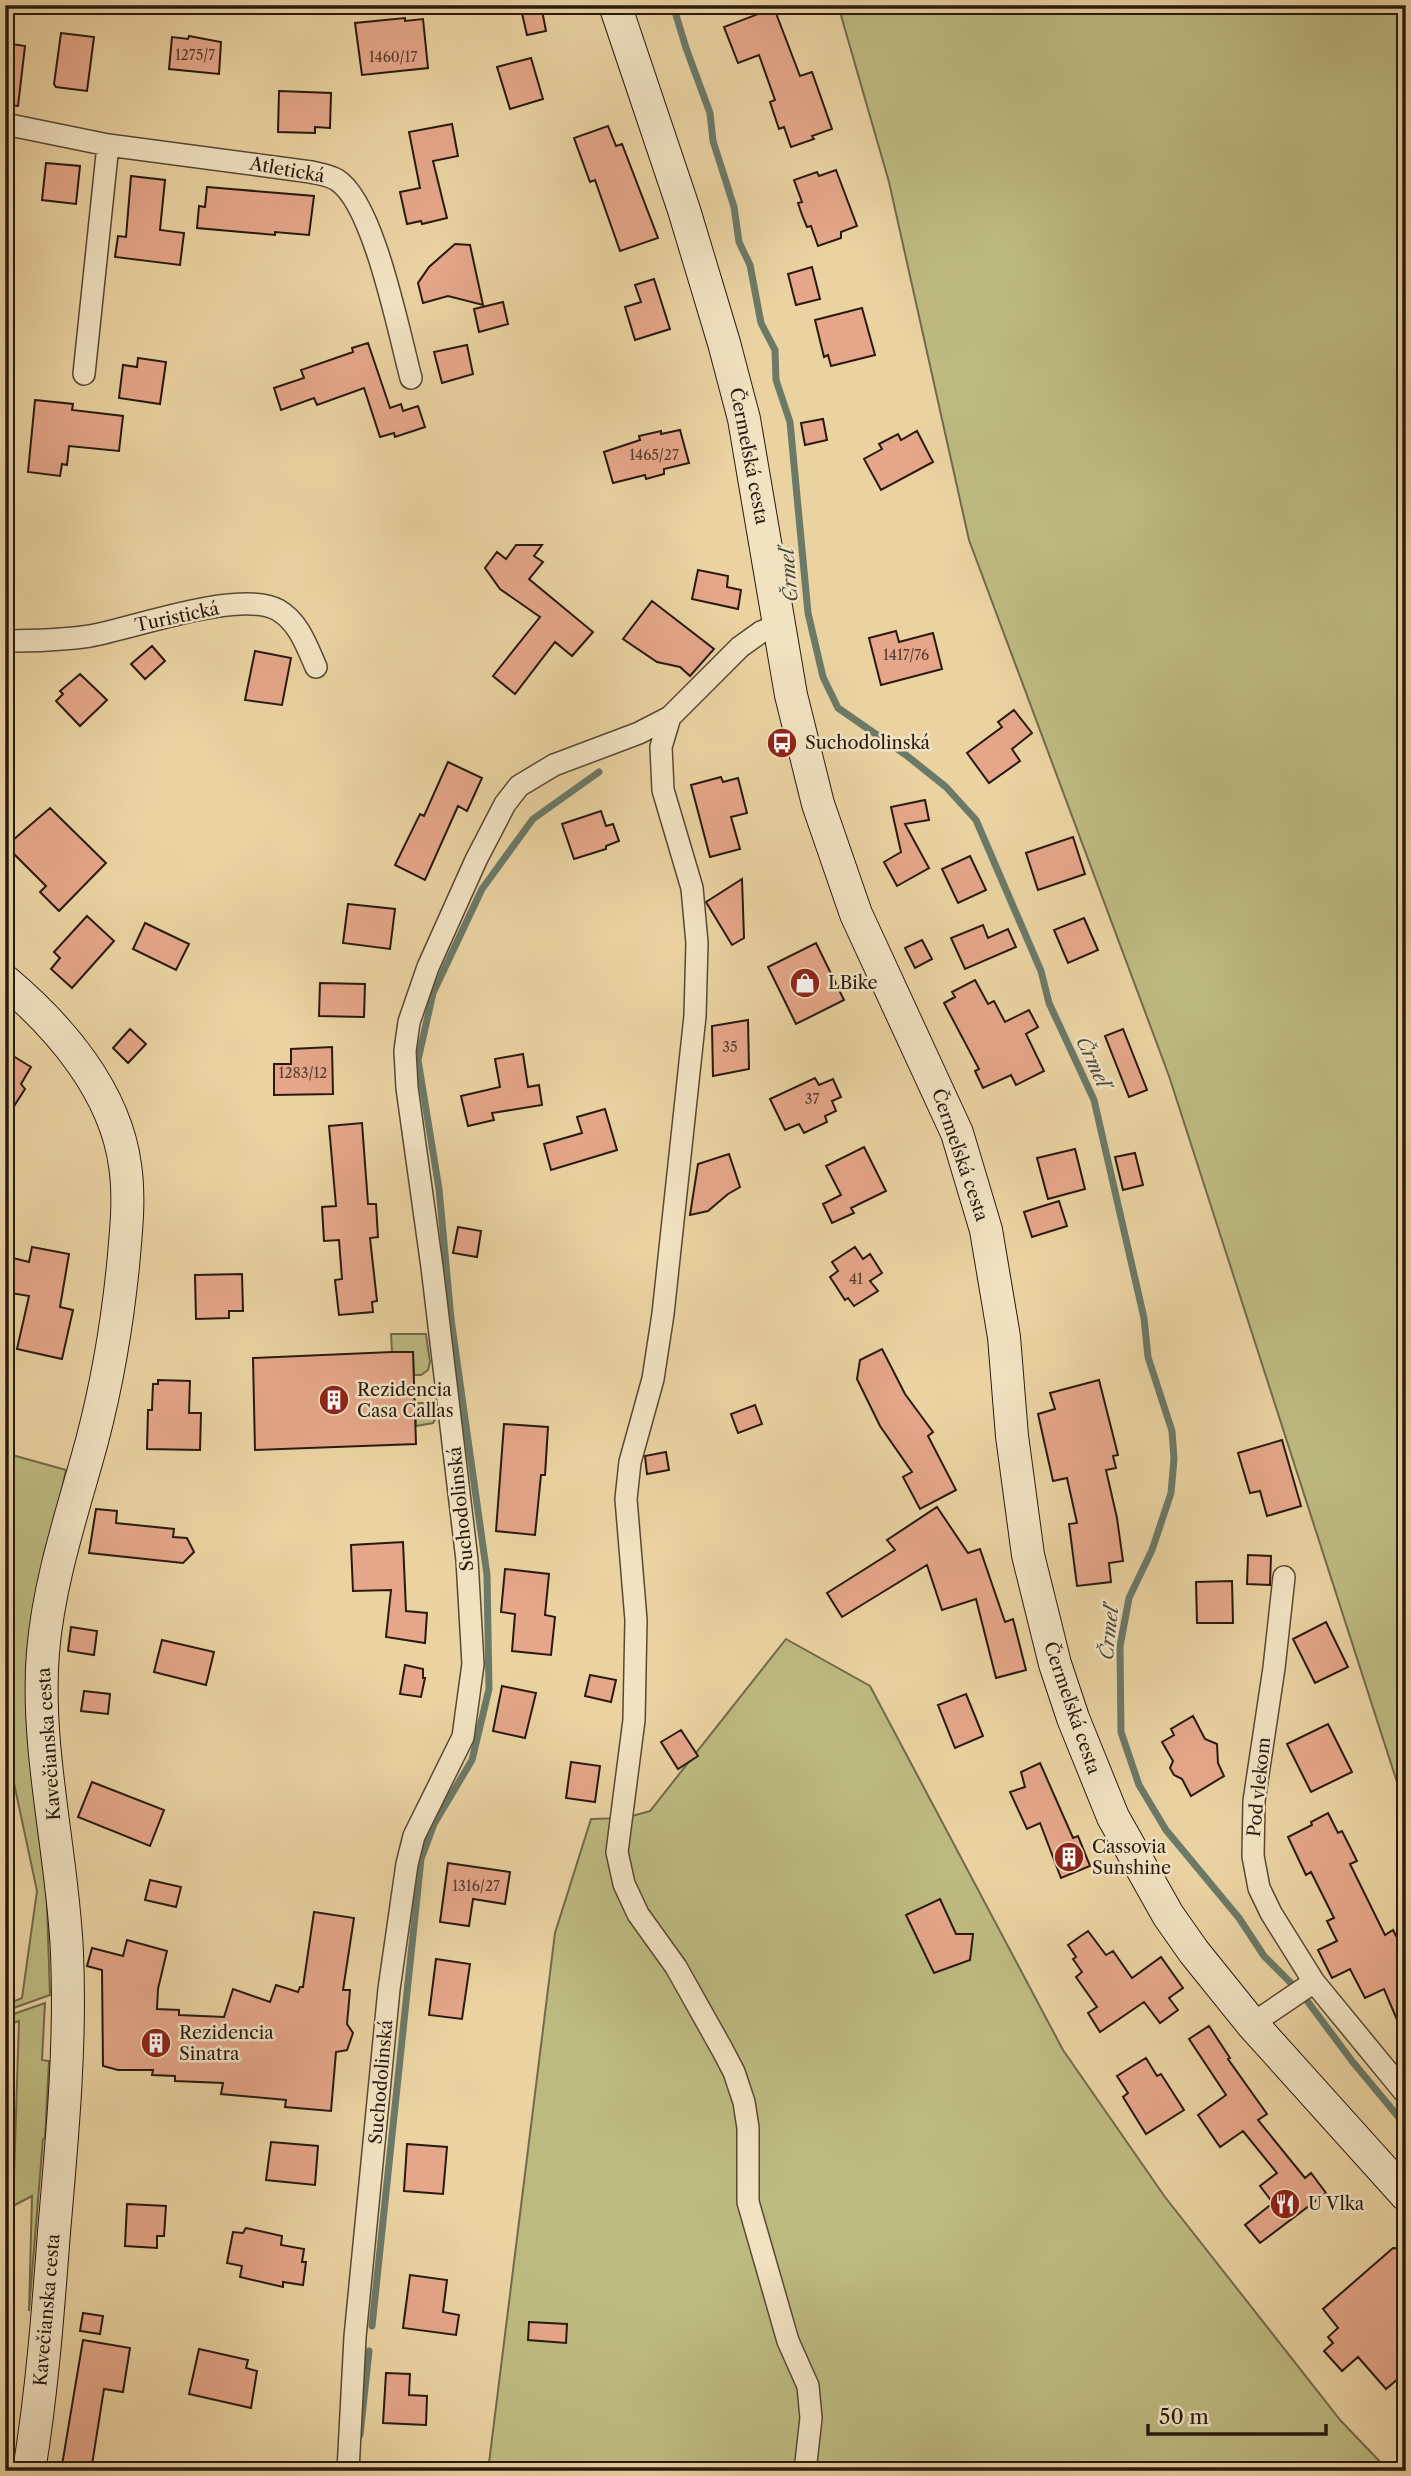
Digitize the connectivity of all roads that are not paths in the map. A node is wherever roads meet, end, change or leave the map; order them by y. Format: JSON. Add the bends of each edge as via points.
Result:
{"nodes":[{"id":1,"x":615,"y":5,"type":"edge"},
{"id":2,"x":5,"y":124,"type":"edge"},
{"id":3,"x":108,"y":145,"type":"junction"},
{"id":4,"x":83,"y":374,"type":"dead end"},
{"id":5,"x":411,"y":378,"type":"dead end"},
{"id":6,"x":778,"y":625,"type":"junction"},
{"id":7,"x":5,"y":640,"type":"edge"},
{"id":8,"x":316,"y":667,"type":"dead end"},
{"id":9,"x":670,"y":717,"type":"junction"},
{"id":10,"x":5,"y":981,"type":"edge"},
{"id":11,"x":1284,"y":1577,"type":"dead end"},
{"id":12,"x":1309,"y":1986,"type":"junction"},
{"id":13,"x":1252,"y":2024,"type":"junction"},
{"id":14,"x":1406,"y":2094,"type":"edge"},
{"id":15,"x":1406,"y":2195,"type":"edge"},
{"id":16,"x":29,"y":2471,"type":"edge"},
{"id":17,"x":348,"y":2471,"type":"edge"},
{"id":18,"x":805,"y":2471,"type":"edge"}],
"edges":[{"from":1,"to":6,"type":"main road","name":"Čermeľská cesta","via":[[724,343],[747,432]]},
{"from":2,"to":3,"type":"street","name":"Atletická"},
{"from":3,"to":4,"type":"street"},
{"from":3,"to":5,"type":"street","name":"Atletická","via":[[311,172],[338,181],[354,198],[370,231]]},
{"from":6,"to":9,"type":"street","name":"Suchodolinská","via":[[740,647]]},
{"from":6,"to":13,"type":"main road","name":"Čermeľská cesta","via":[[794,712],[839,870],[939,1090],[973,1184],[1003,1325],[1028,1555],[1073,1718],[1113,1817],[1168,1915]]},
{"from":7,"to":8,"type":"street","name":"Turistická","via":[[92,635],[254,603],[289,618]]},
{"from":9,"to":17,"type":"street","name":"Suchodolinská","via":[[531,776],[511,795],[428,967],[409,1023],[407,1088],[467,1560],[474,1664],[463,1737],[414,1836],[407,1864],[389,1989],[355,2337]]},
{"from":9,"to":18,"type":"street","via":[[661,747],[663,790],[692,888],[697,943],[695,1016],[663,1314],[653,1379],[628,1474],[636,1620],[634,1720],[617,1852],[624,1884],[638,1914],[676,1968],[722,2049],[744,2102],[748,2202],[788,2341],[808,2386],[811,2418]]},
{"from":10,"to":16,"type":"main road","name":"Kavečianska cesta","via":[[52,1027],[97,1086],[121,1139],[128,1197],[108,1368],[49,1603],[43,1656],[43,1707],[64,1902],[68,2000],[59,2179]]},
{"from":11,"to":12,"type":"street","name":"Pod vlekom","via":[[1254,1801],[1253,1856],[1259,1888]]},
{"from":12,"to":13,"type":"street"},
{"from":12,"to":14,"type":"street","name":"Pod vlekom"},
{"from":13,"to":15,"type":"main road","name":"Čermeľská cesta"}]}
